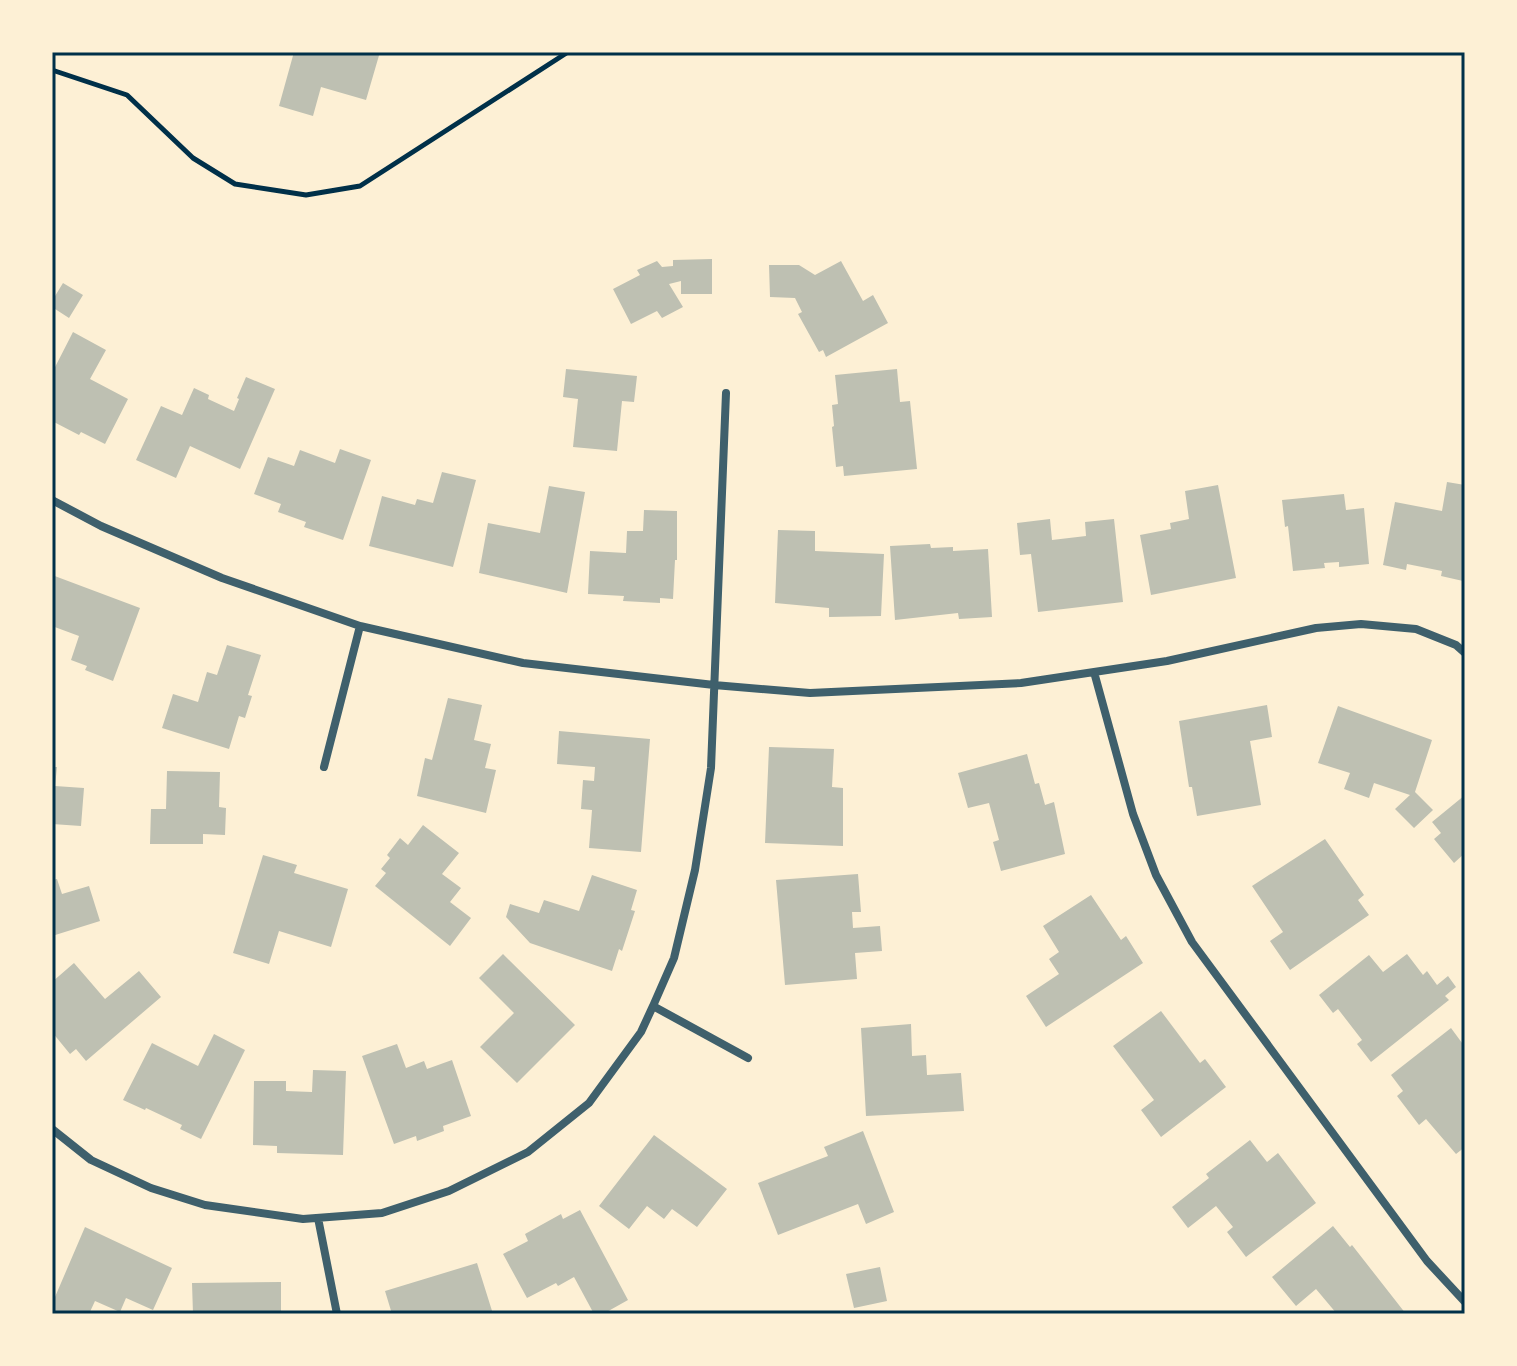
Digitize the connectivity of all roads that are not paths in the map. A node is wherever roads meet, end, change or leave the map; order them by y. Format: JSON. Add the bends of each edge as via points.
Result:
{"nodes":[{"id":1,"x":726,"y":393,"type":"dead end"},
{"id":2,"x":52,"y":500,"type":"edge"},
{"id":3,"x":360,"y":626,"type":"junction"},
{"id":4,"x":1465,"y":653,"type":"edge"},
{"id":5,"x":1094,"y":672,"type":"junction"},
{"id":6,"x":714,"y":685,"type":"junction"},
{"id":7,"x":324,"y":767,"type":"dead end"},
{"id":8,"x":653,"y":1006,"type":"junction"},
{"id":9,"x":748,"y":1058,"type":"dead end"},
{"id":10,"x":52,"y":1129,"type":"edge"},
{"id":11,"x":318,"y":1218,"type":"junction"},
{"id":12,"x":1465,"y":1302,"type":"edge"},
{"id":13,"x":337,"y":1314,"type":"edge"}],
"edges":[{"from":1,"to":6,"type":"street"},
{"from":2,"to":3,"type":"street","via":[[222,578]]},
{"from":3,"to":6,"type":"street","via":[[523,663]]},
{"from":3,"to":7,"type":"street"},
{"from":4,"to":5,"type":"street","via":[[1416,629],[1361,624],[1316,628]]},
{"from":5,"to":6,"type":"street","via":[[1021,683],[810,693]]},
{"from":5,"to":12,"type":"street","via":[[1133,814],[1156,875],[1192,942],[1427,1261]]},
{"from":6,"to":8,"type":"street","via":[[711,768],[695,870],[674,958]]},
{"from":8,"to":9,"type":"street"},
{"from":8,"to":11,"type":"street","via":[[641,1032],[589,1103],[528,1152],[449,1191],[395,1209]]},
{"from":10,"to":11,"type":"street","via":[[91,1160],[151,1188],[205,1205]]},
{"from":11,"to":13,"type":"street"}]}
